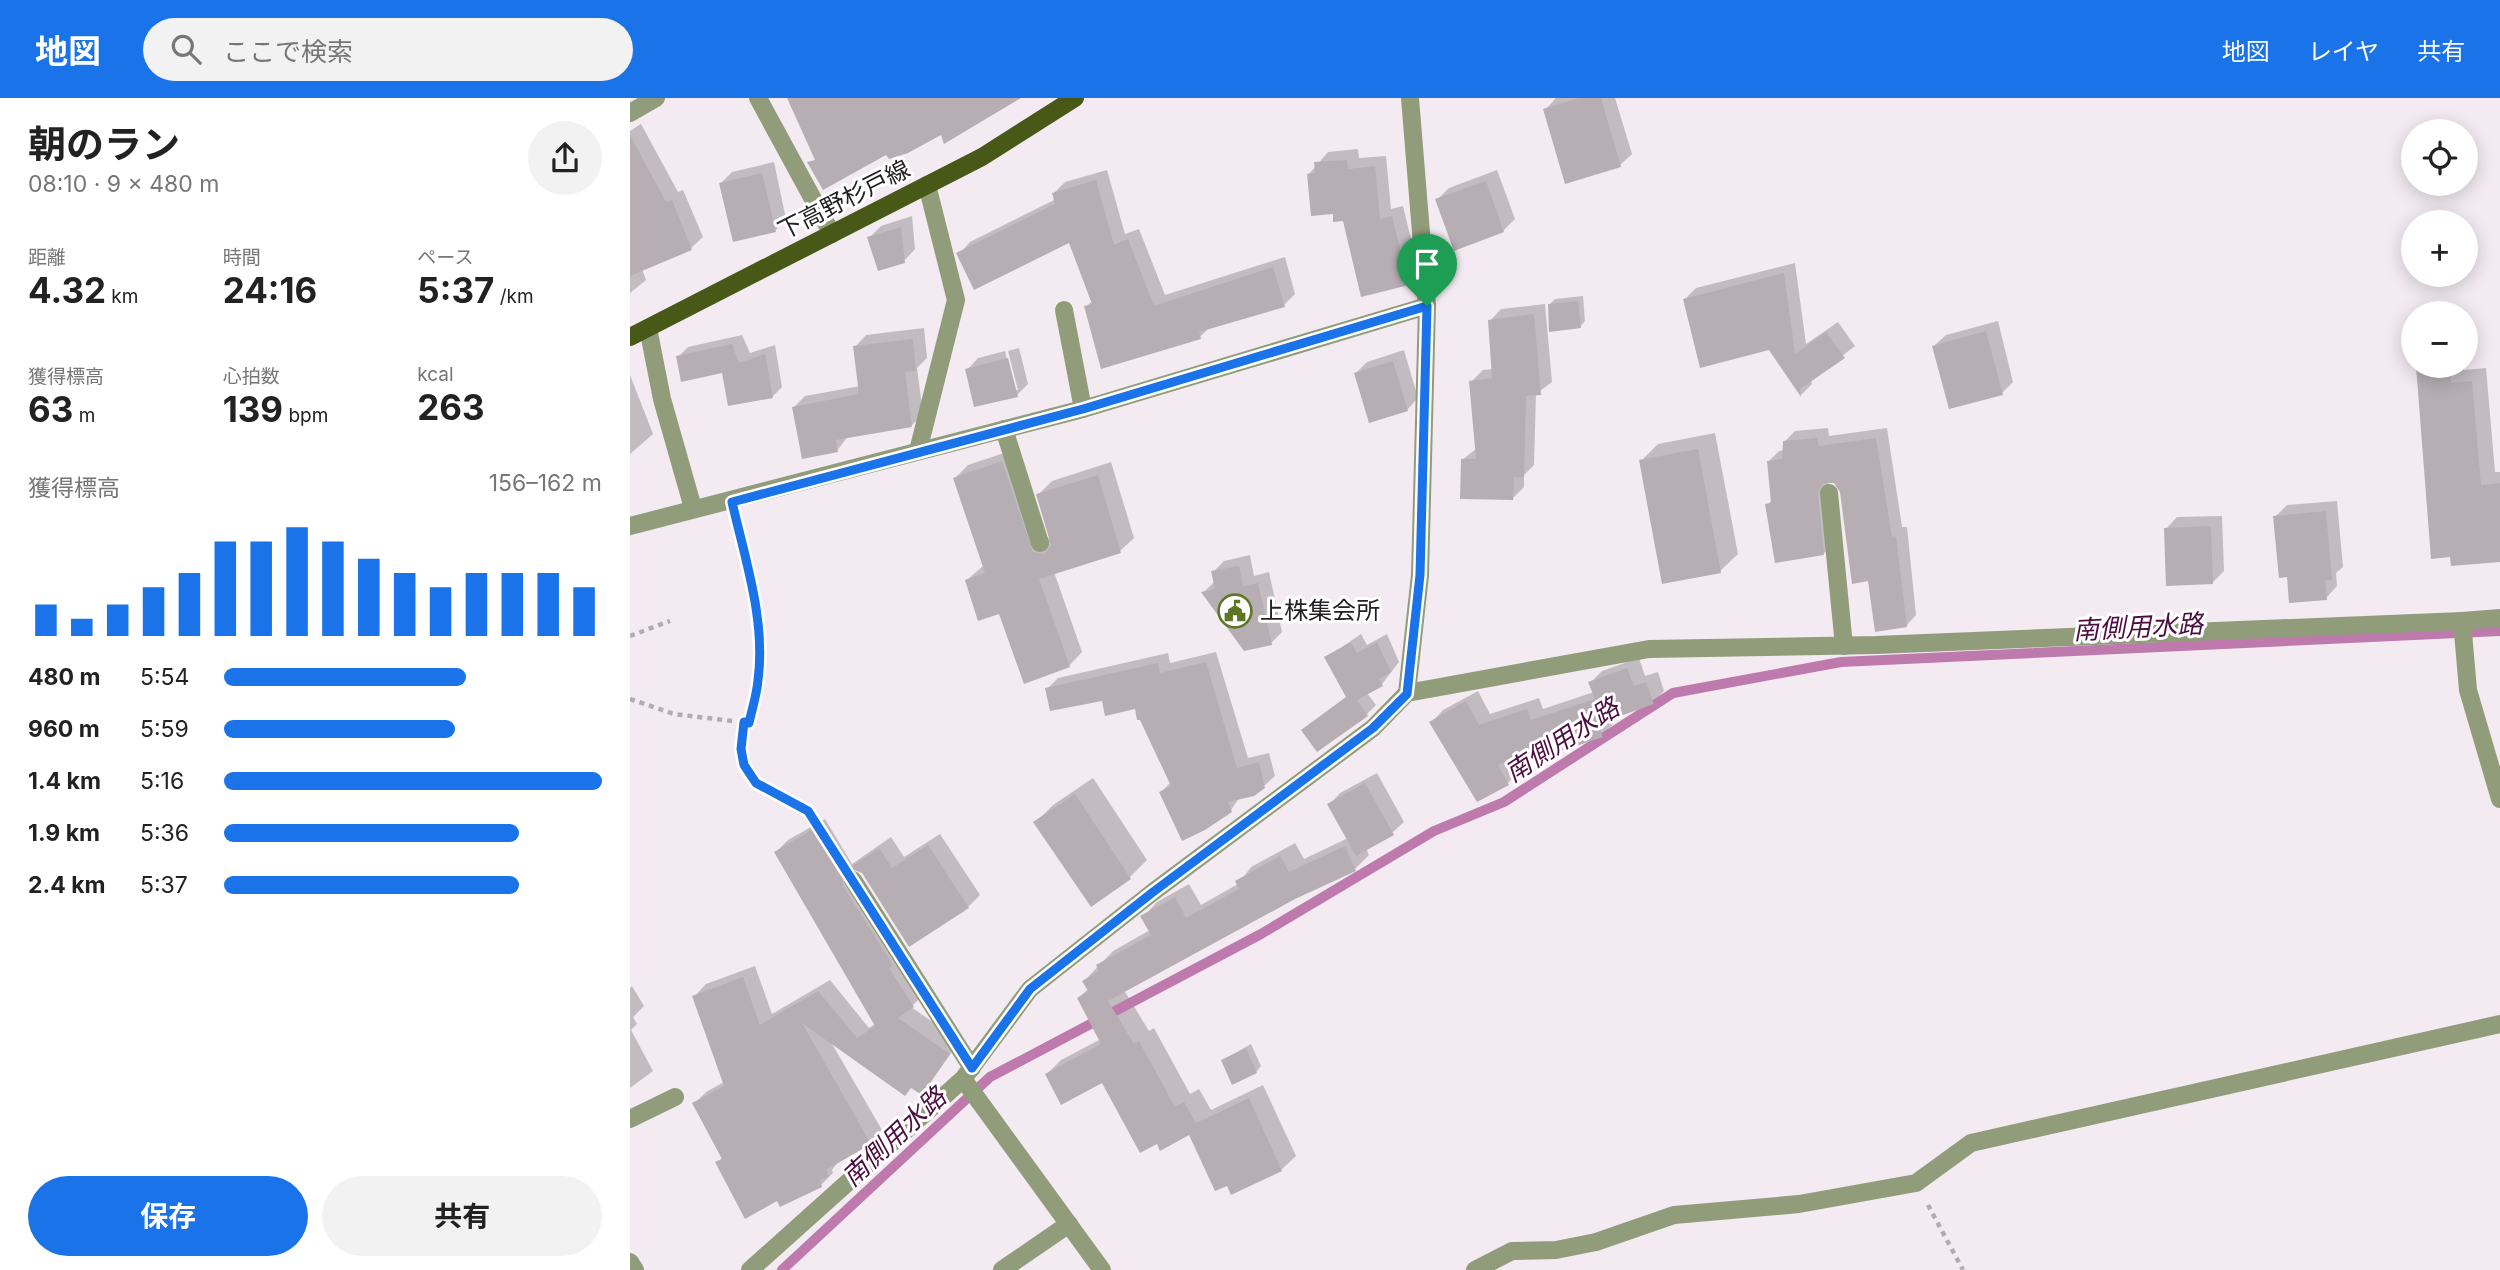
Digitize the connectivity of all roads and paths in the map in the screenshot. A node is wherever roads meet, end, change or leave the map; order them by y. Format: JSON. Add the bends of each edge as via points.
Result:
{"nodes":[{"id":1,"x":656,"y":98,"type":"edge"},
{"id":2,"x":758,"y":98,"type":"edge"},
{"id":3,"x":1075,"y":98,"type":"edge"},
{"id":4,"x":1410,"y":98,"type":"edge"},
{"id":5,"x":630,"y":113,"type":"edge"},
{"id":6,"x":926,"y":185,"type":"junction"},
{"id":7,"x":832,"y":234,"type":"junction"},
{"id":8,"x":1427,"y":306,"type":"junction"},
{"id":9,"x":1064,"y":310,"type":"dead end"},
{"id":10,"x":648,"y":328,"type":"junction"},
{"id":11,"x":630,"y":337,"type":"edge"},
{"id":12,"x":1083,"y":409,"type":"junction"},
{"id":13,"x":1004,"y":429,"type":"junction"},
{"id":14,"x":918,"y":452,"type":"junction"},
{"id":15,"x":1829,"y":493,"type":"dead end"},
{"id":16,"x":732,"y":502,"type":"junction"},
{"id":17,"x":693,"y":508,"type":"junction"},
{"id":18,"x":630,"y":526,"type":"edge"},
{"id":19,"x":1040,"y":543,"type":"dead end"},
{"id":20,"x":2500,"y":618,"type":"edge"},
{"id":21,"x":670,"y":621,"type":"dead end"},
{"id":22,"x":2462,"y":621,"type":"junction"},
{"id":23,"x":630,"y":636,"type":"edge"},
{"id":24,"x":1844,"y":646,"type":"junction"},
{"id":25,"x":1407,"y":694,"type":"junction"},
{"id":26,"x":630,"y":699,"type":"edge"},
{"id":27,"x":744,"y":722,"type":"junction"},
{"id":28,"x":2500,"y":799,"type":"edge"},
{"id":29,"x":853,"y":880,"type":"joint"},
{"id":30,"x":2500,"y":1024,"type":"edge"},
{"id":31,"x":968,"y":1074,"type":"junction"},
{"id":32,"x":675,"y":1097,"type":"dead end"},
{"id":33,"x":630,"y":1119,"type":"edge"},
{"id":34,"x":1916,"y":1183,"type":"junction"},
{"id":35,"x":1069,"y":1224,"type":"junction"},
{"id":36,"x":630,"y":1262,"type":"edge"},
{"id":37,"x":635,"y":1270,"type":"edge"},
{"id":38,"x":750,"y":1270,"type":"edge"},
{"id":39,"x":1002,"y":1270,"type":"edge"},
{"id":40,"x":1102,"y":1270,"type":"edge"},
{"id":41,"x":1475,"y":1270,"type":"edge"},
{"id":42,"x":1963,"y":1270,"type":"edge"}],
"edges":[{"from":1,"to":5,"type":"street"},
{"from":2,"to":7,"type":"street"},
{"from":3,"to":6,"type":"main road","name":"下高野杉戸線","via":[[982,157]]},
{"from":4,"to":8,"type":"street"},
{"from":6,"to":7,"type":"main road","name":"下高野杉戸線"},
{"from":6,"to":14,"type":"street","via":[[956,300]]},
{"from":7,"to":10,"type":"main road","name":"下高野杉戸線"},
{"from":8,"to":12,"type":"street"},
{"from":8,"to":25,"type":"street","via":[[1420,575]]},
{"from":9,"to":12,"type":"street"},
{"from":10,"to":11,"type":"main road","name":"下高野杉戸線"},
{"from":10,"to":17,"type":"street","via":[[662,399]]},
{"from":12,"to":13,"type":"street"},
{"from":13,"to":14,"type":"street"},
{"from":13,"to":19,"type":"street"},
{"from":14,"to":16,"type":"street"},
{"from":15,"to":24,"type":"street"},
{"from":16,"to":17,"type":"street"},
{"from":16,"to":27,"type":"path","via":[[760,648],[749,723]]},
{"from":17,"to":18,"type":"street"},
{"from":20,"to":22,"type":"street"},
{"from":21,"to":23,"type":"path"},
{"from":22,"to":24,"type":"street"},
{"from":22,"to":28,"type":"street","via":[[2469,690]]},
{"from":24,"to":25,"type":"street","via":[[1649,649]]},
{"from":25,"to":31,"type":"street","via":[[1373,728],[1030,989]]},
{"from":26,"to":27,"type":"path","via":[[674,714]]},
{"from":27,"to":29,"type":"path","via":[[744,765],[756,783],[808,811]]},
{"from":29,"to":31,"type":"street"},
{"from":30,"to":34,"type":"street","via":[[1971,1143]]},
{"from":31,"to":35,"type":"street"},
{"from":31,"to":38,"type":"street"},
{"from":32,"to":33,"type":"street"},
{"from":34,"to":41,"type":"street","via":[[1798,1204],[1674,1215],[1596,1242],[1556,1250],[1512,1251]]},
{"from":34,"to":42,"type":"path"},
{"from":35,"to":39,"type":"street"},
{"from":35,"to":40,"type":"street"},
{"from":36,"to":37,"type":"street"}]}
